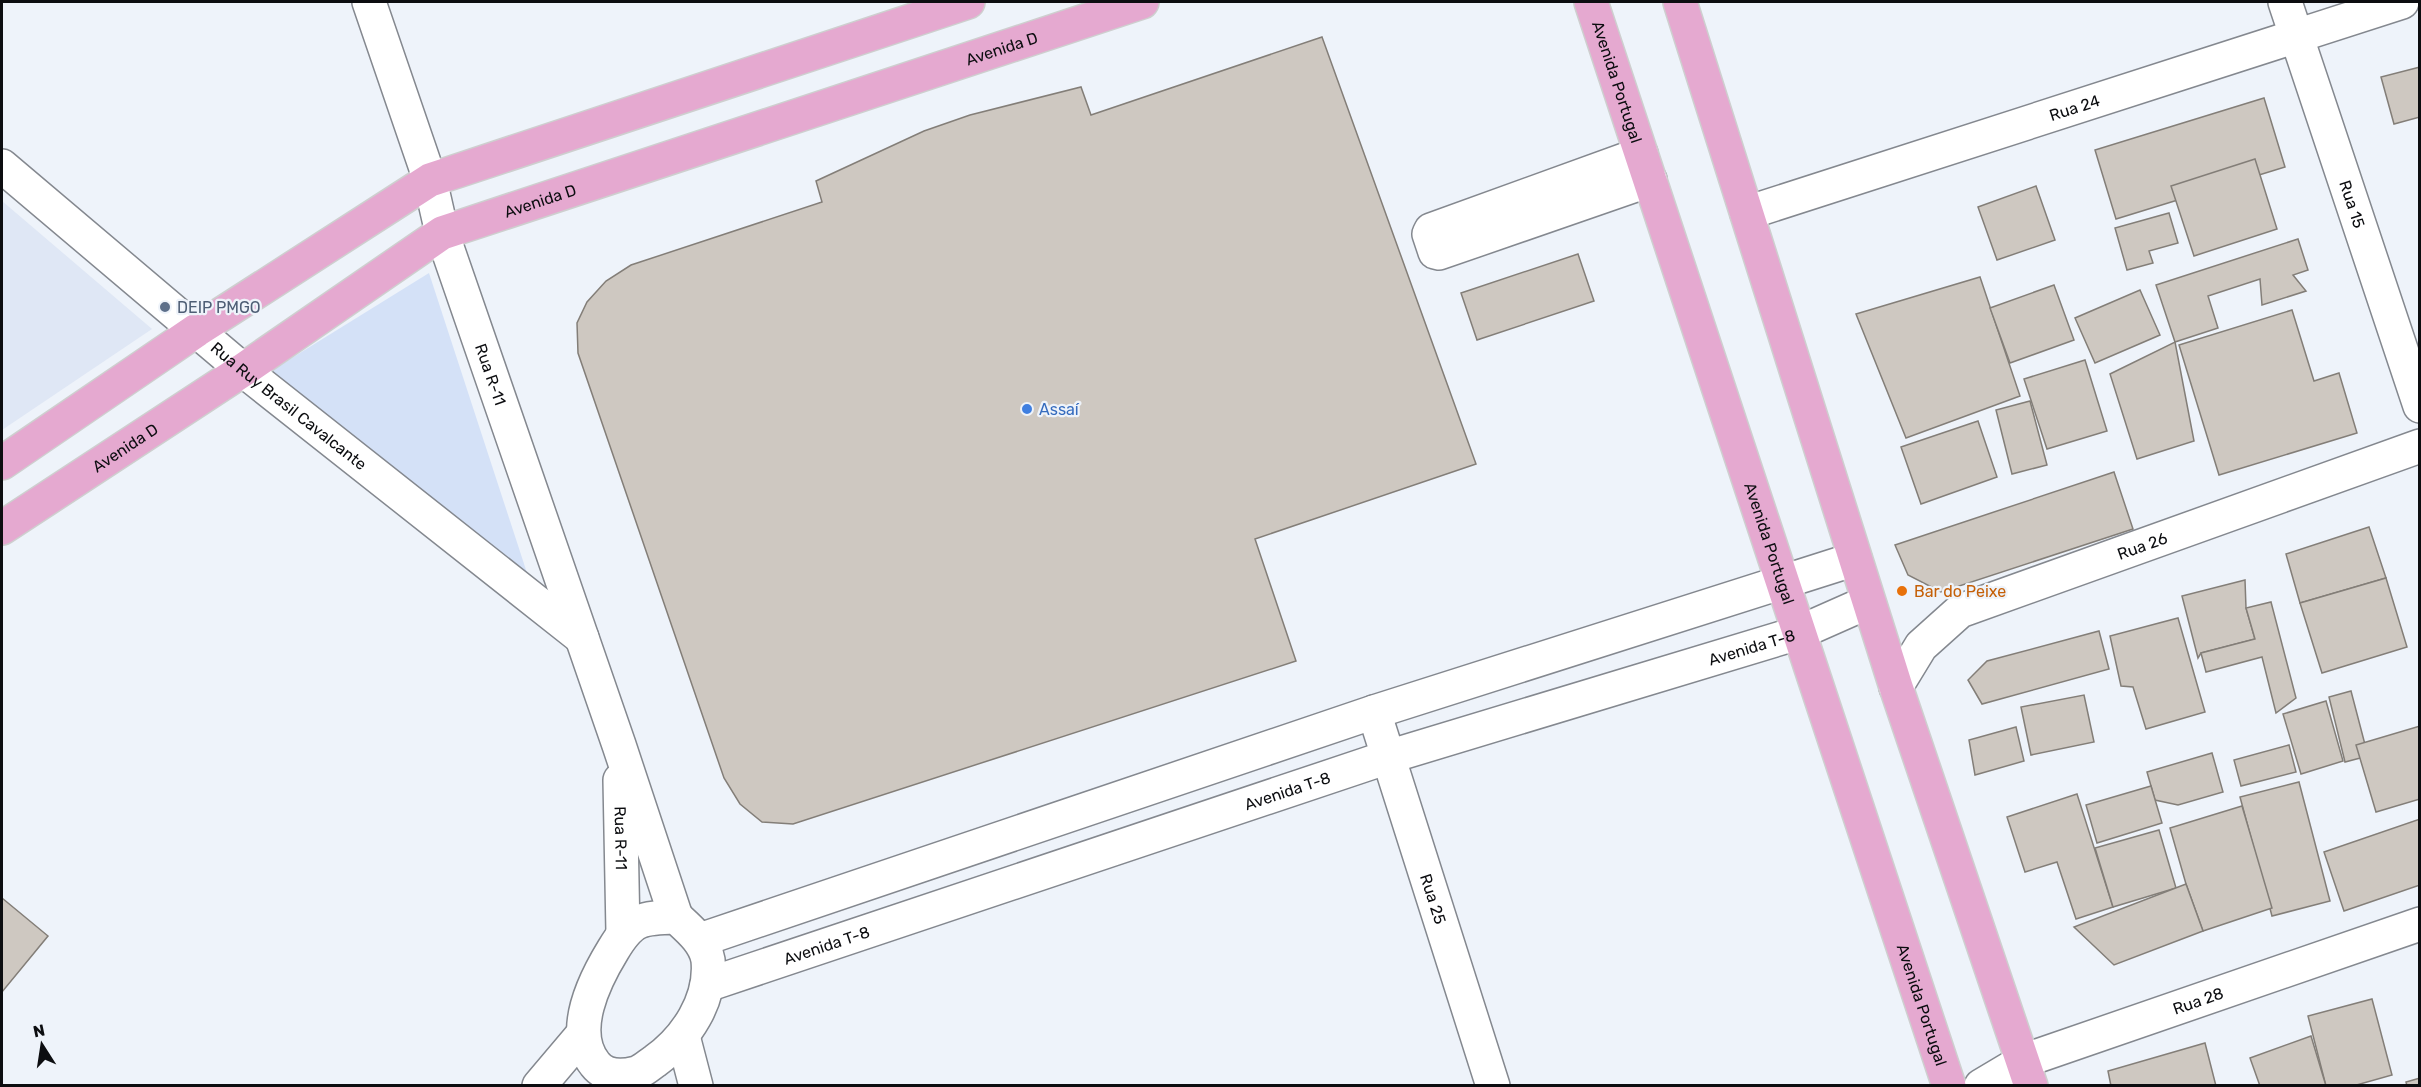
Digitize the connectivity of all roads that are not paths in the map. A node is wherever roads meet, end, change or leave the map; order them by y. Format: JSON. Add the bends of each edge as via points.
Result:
{"nodes":[{"id":1,"x":369,"y":2,"type":"edge"},
{"id":2,"x":968,"y":2,"type":"edge"},
{"id":3,"x":1142,"y":2,"type":"edge"},
{"id":4,"x":1591,"y":2,"type":"edge"},
{"id":5,"x":1680,"y":2,"type":"edge"},
{"id":6,"x":2285,"y":2,"type":"edge"},
{"id":7,"x":2402,"y":2,"type":"edge"},
{"id":8,"x":2297,"y":36,"type":"junction"},
{"id":9,"x":2,"y":166,"type":"edge"},
{"id":10,"x":1646,"y":167,"type":"junction"},
{"id":11,"x":430,"y":180,"type":"junction"},
{"id":12,"x":1747,"y":213,"type":"junction"},
{"id":13,"x":442,"y":234,"type":"junction"},
{"id":14,"x":196,"y":330,"type":"junction"},
{"id":15,"x":243,"y":370,"type":"junction"},
{"id":16,"x":2420,"y":406,"type":"edge"},
{"id":17,"x":2420,"y":446,"type":"edge"},
{"id":18,"x":2,"y":463,"type":"edge"},
{"id":19,"x":2,"y":528,"type":"edge"},
{"id":20,"x":1855,"y":559,"type":"junction"},
{"id":21,"x":1783,"y":581,"type":"junction"},
{"id":22,"x":1868,"y":602,"type":"junction"},
{"id":23,"x":1798,"y":633,"type":"junction"},
{"id":24,"x":582,"y":638,"type":"junction"},
{"id":25,"x":1896,"y":687,"type":"junction"},
{"id":26,"x":1374,"y":712,"type":"junction"},
{"id":27,"x":620,"y":745,"type":"junction"},
{"id":28,"x":1388,"y":757,"type":"junction"},
{"id":29,"x":676,"y":917,"type":"junction"},
{"id":30,"x":2420,"y":924,"type":"edge"},
{"id":31,"x":623,"y":933,"type":"junction"},
{"id":32,"x":700,"y":940,"type":"junction"},
{"id":33,"x":707,"y":985,"type":"junction"},
{"id":34,"x":583,"y":1034,"type":"junction"},
{"id":35,"x":682,"y":1036,"type":"junction"},
{"id":36,"x":2027,"y":1073,"type":"edge"},
{"id":37,"x":641,"y":1079,"type":"edge"},
{"id":38,"x":539,"y":1086,"type":"edge"},
{"id":39,"x":696,"y":1086,"type":"edge"},
{"id":40,"x":1493,"y":1086,"type":"edge"},
{"id":41,"x":1949,"y":1086,"type":"edge"},
{"id":42,"x":1981,"y":1086,"type":"edge"}],
"edges":[{"from":1,"to":11,"type":"street","name":"Rua R-11"},
{"from":2,"to":11,"type":"main road"},
{"from":3,"to":13,"type":"main road","name":"Avenida D"},
{"from":4,"to":10,"type":"main road","name":"Avenida Portugal"},
{"from":5,"to":12,"type":"main road"},
{"from":6,"to":8,"type":"street","name":"Rua 15"},
{"from":7,"to":8,"type":"street","name":"Rua 24"},
{"from":8,"to":12,"type":"street","name":"Rua 24"},
{"from":8,"to":16,"type":"street","name":"Rua 15"},
{"from":9,"to":14,"type":"street","name":"Rua Ruy Brasil Cavalcante"},
{"from":10,"to":10,"type":"street","via":[[1439,253],[1435,252],[1431,230]]},
{"from":10,"to":21,"type":"main road","name":"Avenida Portugal"},
{"from":11,"to":13,"type":"street","name":"Rua R-11"},
{"from":11,"to":14,"type":"main road"},
{"from":12,"to":20,"type":"main road"},
{"from":13,"to":15,"type":"main road","name":"Avenida D"},
{"from":13,"to":24,"type":"street","name":"Rua R-11"},
{"from":14,"to":15,"type":"street","name":"Rua Ruy Brasil Cavalcante"},
{"from":14,"to":18,"type":"main road"},
{"from":15,"to":19,"type":"main road","name":"Avenida D"},
{"from":15,"to":24,"type":"street","name":"Rua Ruy Brasil Cavalcante"},
{"from":17,"to":25,"type":"street","name":"Rua 26","via":[[1960,610],[1921,646]]},
{"from":20,"to":21,"type":"street"},
{"from":20,"to":22,"type":"main road"},
{"from":21,"to":23,"type":"main road","name":"Avenida Portugal"},
{"from":21,"to":26,"type":"street"},
{"from":22,"to":23,"type":"street","name":"Avenida T-8"},
{"from":22,"to":25,"type":"main road"},
{"from":23,"to":28,"type":"street","name":"Avenida T-8"},
{"from":23,"to":41,"type":"main road","name":"Avenida Portugal"},
{"from":24,"to":27,"type":"street","name":"Rua R-11"},
{"from":25,"to":36,"type":"main road"},
{"from":26,"to":28,"type":"street","name":"Rua 25"},
{"from":26,"to":32,"type":"street"},
{"from":27,"to":29,"type":"street","name":"Rua R-11"},
{"from":27,"to":31,"type":"street","name":"Rua R-11"},
{"from":28,"to":33,"type":"street","name":"Avenida T-8"},
{"from":28,"to":40,"type":"street","name":"Rua 25"},
{"from":29,"to":31,"type":"street","via":[[642,918]]},
{"from":29,"to":32,"type":"street"},
{"from":30,"to":36,"type":"street","name":"Rua 28"},
{"from":31,"to":34,"type":"street","via":[[591,997]]},
{"from":32,"to":33,"type":"street","via":[[708,959]]},
{"from":33,"to":35,"type":"street","via":[[699,1009]]},
{"from":34,"to":37,"type":"street","via":[[587,1054],[599,1070]]},
{"from":34,"to":38,"type":"street"},
{"from":35,"to":37,"type":"street"},
{"from":35,"to":39,"type":"street"},
{"from":36,"to":42,"type":"street","name":"Rua 28"}]}
